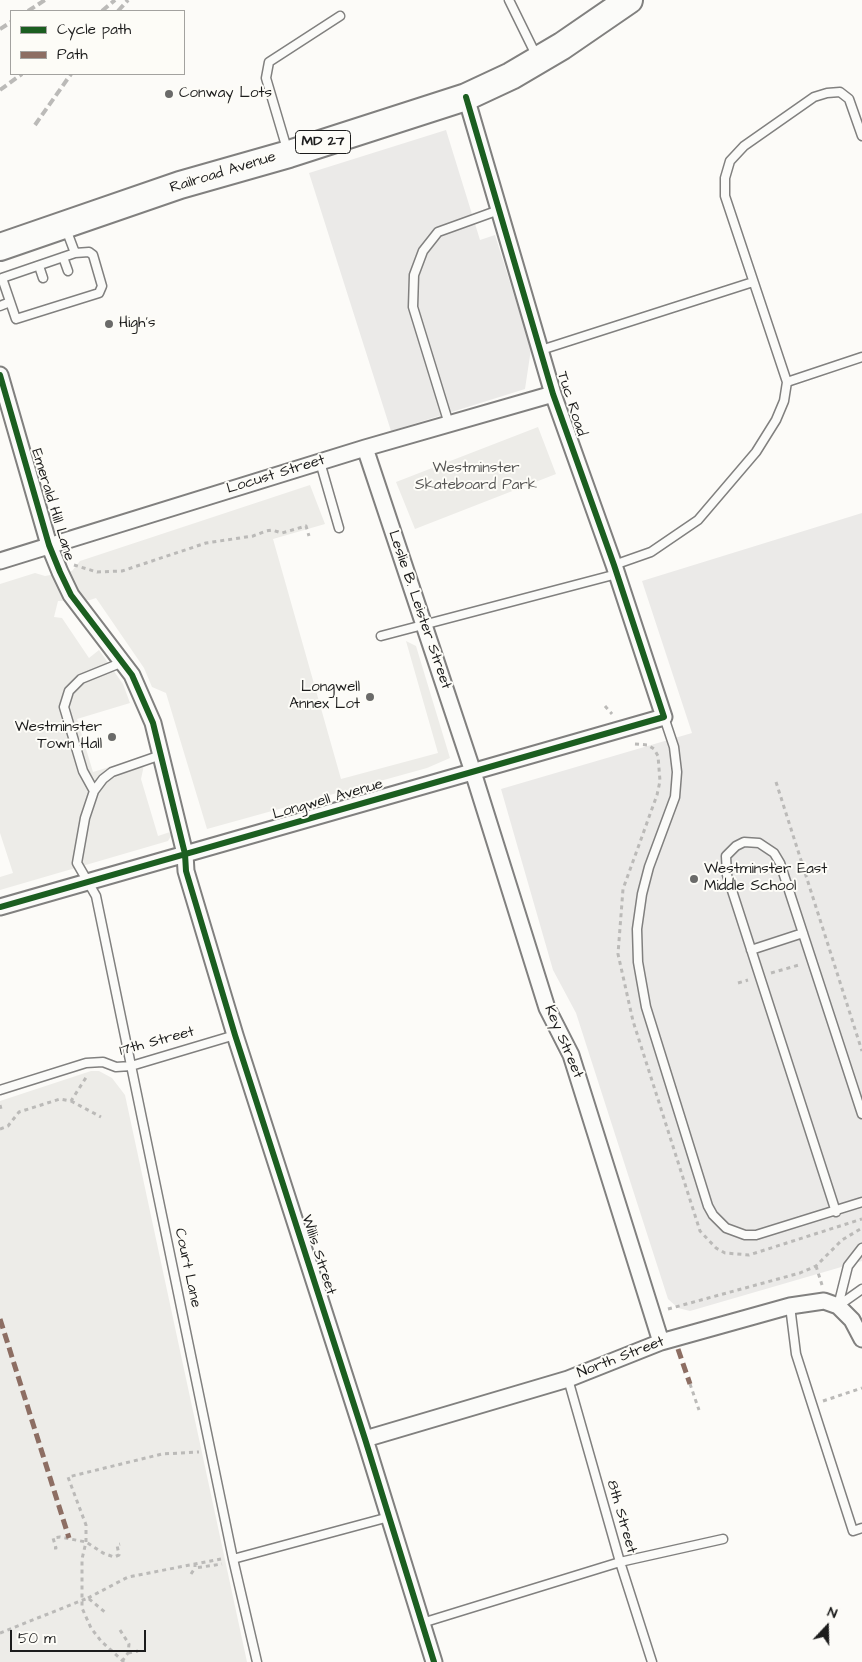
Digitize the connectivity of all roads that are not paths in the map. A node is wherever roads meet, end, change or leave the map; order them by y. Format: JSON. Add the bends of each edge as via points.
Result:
{"nodes":[{"id":1,"x":509,"y":0,"type":"edge"},
{"id":2,"x":615,"y":4,"type":"edge"},
{"id":3,"x":340,"y":16,"type":"dead end"},
{"id":4,"x":538,"y":59,"type":"junction"},
{"id":5,"x":466,"y":97,"type":"junction"},
{"id":6,"x":862,"y":136,"type":"edge"},
{"id":7,"x":289,"y":154,"type":"junction"},
{"id":8,"x":499,"y":210,"type":"junction"},
{"id":9,"x":64,"y":225,"type":"junction"},
{"id":10,"x":0,"y":247,"type":"edge"},
{"id":11,"x":75,"y":253,"type":"junction"},
{"id":12,"x":63,"y":257,"type":"junction"},
{"id":13,"x":38,"y":266,"type":"junction"},
{"id":14,"x":68,"y":271,"type":"dead end"},
{"id":15,"x":43,"y":278,"type":"dead end"},
{"id":16,"x":753,"y":282,"type":"junction"},
{"id":17,"x":10,"y":302,"type":"junction"},
{"id":18,"x":0,"y":306,"type":"edge"},
{"id":19,"x":541,"y":350,"type":"junction"},
{"id":20,"x":862,"y":357,"type":"edge"},
{"id":21,"x":0,"y":376,"type":"edge"},
{"id":22,"x":787,"y":382,"type":"junction"},
{"id":23,"x":553,"y":394,"type":"junction"},
{"id":24,"x":449,"y":424,"type":"junction"},
{"id":25,"x":365,"y":448,"type":"junction"},
{"id":26,"x":320,"y":462,"type":"junction"},
{"id":27,"x":339,"y":528,"type":"dead end"},
{"id":28,"x":49,"y":545,"type":"junction"},
{"id":29,"x":0,"y":561,"type":"edge"},
{"id":30,"x":616,"y":569,"type":"junction"},
{"id":31,"x":424,"y":625,"type":"junction"},
{"id":32,"x":381,"y":636,"type":"dead end"},
{"id":33,"x":123,"y":662,"type":"junction"},
{"id":34,"x":664,"y":717,"type":"junction"},
{"id":35,"x":161,"y":755,"type":"junction"},
{"id":36,"x":473,"y":772,"type":"junction"},
{"id":37,"x":94,"y":791,"type":"junction"},
{"id":38,"x":185,"y":854,"type":"junction"},
{"id":39,"x":88,"y":881,"type":"junction"},
{"id":40,"x":0,"y":907,"type":"edge"},
{"id":41,"x":803,"y":933,"type":"junction"},
{"id":42,"x":751,"y":950,"type":"junction"},
{"id":43,"x":235,"y":1035,"type":"junction"},
{"id":44,"x":131,"y":1066,"type":"junction"},
{"id":45,"x":0,"y":1090,"type":"edge"},
{"id":46,"x":862,"y":1114,"type":"edge"},
{"id":47,"x":862,"y":1202,"type":"edge"},
{"id":48,"x":836,"y":1212,"type":"junction"},
{"id":49,"x":862,"y":1248,"type":"edge"},
{"id":50,"x":862,"y":1289,"type":"edge"},
{"id":51,"x":790,"y":1306,"type":"junction"},
{"id":52,"x":838,"y":1306,"type":"junction"},
{"id":53,"x":862,"y":1339,"type":"edge"},
{"id":54,"x":661,"y":1342,"type":"junction"},
{"id":55,"x":568,"y":1379,"type":"junction"},
{"id":56,"x":365,"y":1439,"type":"junction"},
{"id":57,"x":389,"y":1518,"type":"junction"},
{"id":58,"x":862,"y":1528,"type":"edge"},
{"id":59,"x":723,"y":1539,"type":"dead end"},
{"id":60,"x":229,"y":1561,"type":"junction"},
{"id":61,"x":620,"y":1562,"type":"junction"},
{"id":62,"x":422,"y":1623,"type":"junction"},
{"id":63,"x":431,"y":1661,"type":"edge"},
{"id":64,"x":257,"y":1662,"type":"edge"},
{"id":65,"x":652,"y":1662,"type":"edge"}],
"edges":[{"from":1,"to":4,"type":"lane"},
{"from":2,"to":4,"type":"highway","name":"Railroad Avenue","number":"MD 27"},
{"from":3,"to":7,"type":"lane","via":[[269,62],[266,78]]},
{"from":4,"to":5,"type":"highway","name":"Railroad Avenue","number":"MD 27"},
{"from":5,"to":7,"type":"highway","name":"Railroad Avenue","number":"MD 27"},
{"from":5,"to":8,"type":"street","name":"Tuc Road"},
{"from":6,"to":16,"type":"lane","via":[[849,99],[840,92],[827,93],[814,97],[744,146],[730,161],[725,178],[725,196]]},
{"from":7,"to":9,"type":"highway","name":"Railroad Avenue","number":"MD 27","via":[[180,185]]},
{"from":8,"to":19,"type":"street","name":"Tuc Road"},
{"from":8,"to":24,"type":"lane","via":[[438,232],[423,251],[414,275],[413,307]]},
{"from":9,"to":10,"type":"highway","name":"Railroad Avenue","number":"MD 27"},
{"from":9,"to":11,"type":"lane"},
{"from":11,"to":12,"type":"lane"},
{"from":11,"to":17,"type":"lane","via":[[89,252],[93,255],[102,286],[99,293],[52,305],[16,319]]},
{"from":12,"to":13,"type":"lane"},
{"from":12,"to":14,"type":"lane"},
{"from":13,"to":15,"type":"lane"},
{"from":13,"to":17,"type":"lane","via":[[2,278]]},
{"from":16,"to":19,"type":"lane"},
{"from":16,"to":22,"type":"lane"},
{"from":17,"to":18,"type":"lane"},
{"from":19,"to":23,"type":"street","name":"Tuc Road"},
{"from":20,"to":22,"type":"lane"},
{"from":21,"to":28,"type":"street","name":"Emerald Hill Lane"},
{"from":22,"to":30,"type":"lane","via":[[784,401],[767,436],[698,520],[651,552]]},
{"from":23,"to":24,"type":"street","name":"Locust Street"},
{"from":23,"to":30,"type":"street","name":"Tuc Road"},
{"from":24,"to":25,"type":"street","name":"Locust Street"},
{"from":25,"to":26,"type":"street","name":"Locust Street"},
{"from":25,"to":31,"type":"street","name":"Leslie B. Leister Street"},
{"from":26,"to":27,"type":"lane"},
{"from":26,"to":28,"type":"street","name":"Locust Street"},
{"from":28,"to":29,"type":"street","name":"Locust Street"},
{"from":28,"to":33,"type":"street","name":"Emerald Hill Lane","via":[[70,595]]},
{"from":30,"to":31,"type":"lane"},
{"from":30,"to":34,"type":"street","name":"Tuc Road"},
{"from":31,"to":32,"type":"lane"},
{"from":31,"to":36,"type":"street","name":"Leslie B. Leister Street"},
{"from":33,"to":35,"type":"street","name":"Emerald Hill Lane","via":[[153,723]]},
{"from":33,"to":37,"type":"lane","via":[[81,679],[69,691],[64,707],[83,771]]},
{"from":34,"to":36,"type":"street","name":"Longwell Avenue"},
{"from":34,"to":48,"type":"lane","via":[[674,747],[675,797],[642,894],[636,929],[638,962],[646,1007],[708,1206],[726,1228],[745,1235],[770,1232]]},
{"from":35,"to":37,"type":"lane","via":[[112,772]]},
{"from":35,"to":38,"type":"street","name":"Emerald Hill Lane"},
{"from":36,"to":38,"type":"street","name":"Longwell Avenue"},
{"from":36,"to":54,"type":"street","name":"Key Street","via":[[547,1008],[571,1055]]},
{"from":37,"to":39,"type":"lane","name":"Court Lane","via":[[77,862]]},
{"from":38,"to":39,"type":"street","name":"Longwell Avenue"},
{"from":38,"to":43,"type":"street","name":"Willis Street","via":[[186,871]]},
{"from":39,"to":40,"type":"street","name":"Longwell Avenue"},
{"from":39,"to":44,"type":"lane","name":"Court Lane","via":[[96,896]]},
{"from":41,"to":42,"type":"lane"},
{"from":41,"to":42,"type":"lane","via":[[780,863],[766,846],[750,842],[736,846],[726,856],[727,875]]},
{"from":41,"to":46,"type":"lane"},
{"from":42,"to":48,"type":"lane"},
{"from":43,"to":44,"type":"lane","name":"17th Street"},
{"from":43,"to":56,"type":"street","name":"Willis Street"},
{"from":44,"to":45,"type":"lane","name":"17th Street","via":[[86,1063]]},
{"from":44,"to":60,"type":"lane","name":"Court Lane"},
{"from":47,"to":48,"type":"lane"},
{"from":49,"to":52,"type":"lane","via":[[848,1266]]},
{"from":50,"to":52,"type":"lane"},
{"from":51,"to":52,"type":"street","name":"North Street","via":[[824,1301]]},
{"from":51,"to":54,"type":"street","name":"North Street"},
{"from":51,"to":58,"type":"lane","via":[[796,1354],[853,1531]]},
{"from":52,"to":53,"type":"street","via":[[852,1320]]},
{"from":54,"to":55,"type":"street","name":"North Street"},
{"from":55,"to":56,"type":"street","name":"North Street"},
{"from":55,"to":61,"type":"lane","name":"8th Street"},
{"from":56,"to":57,"type":"street","name":"Willis Street"},
{"from":57,"to":60,"type":"lane"},
{"from":57,"to":62,"type":"street","name":"Willis Street"},
{"from":59,"to":61,"type":"lane"},
{"from":60,"to":64,"type":"lane","name":"Court Lane"},
{"from":61,"to":62,"type":"lane"},
{"from":61,"to":65,"type":"lane","name":"8th Street"},
{"from":62,"to":63,"type":"street","name":"Willis Street"}]}
